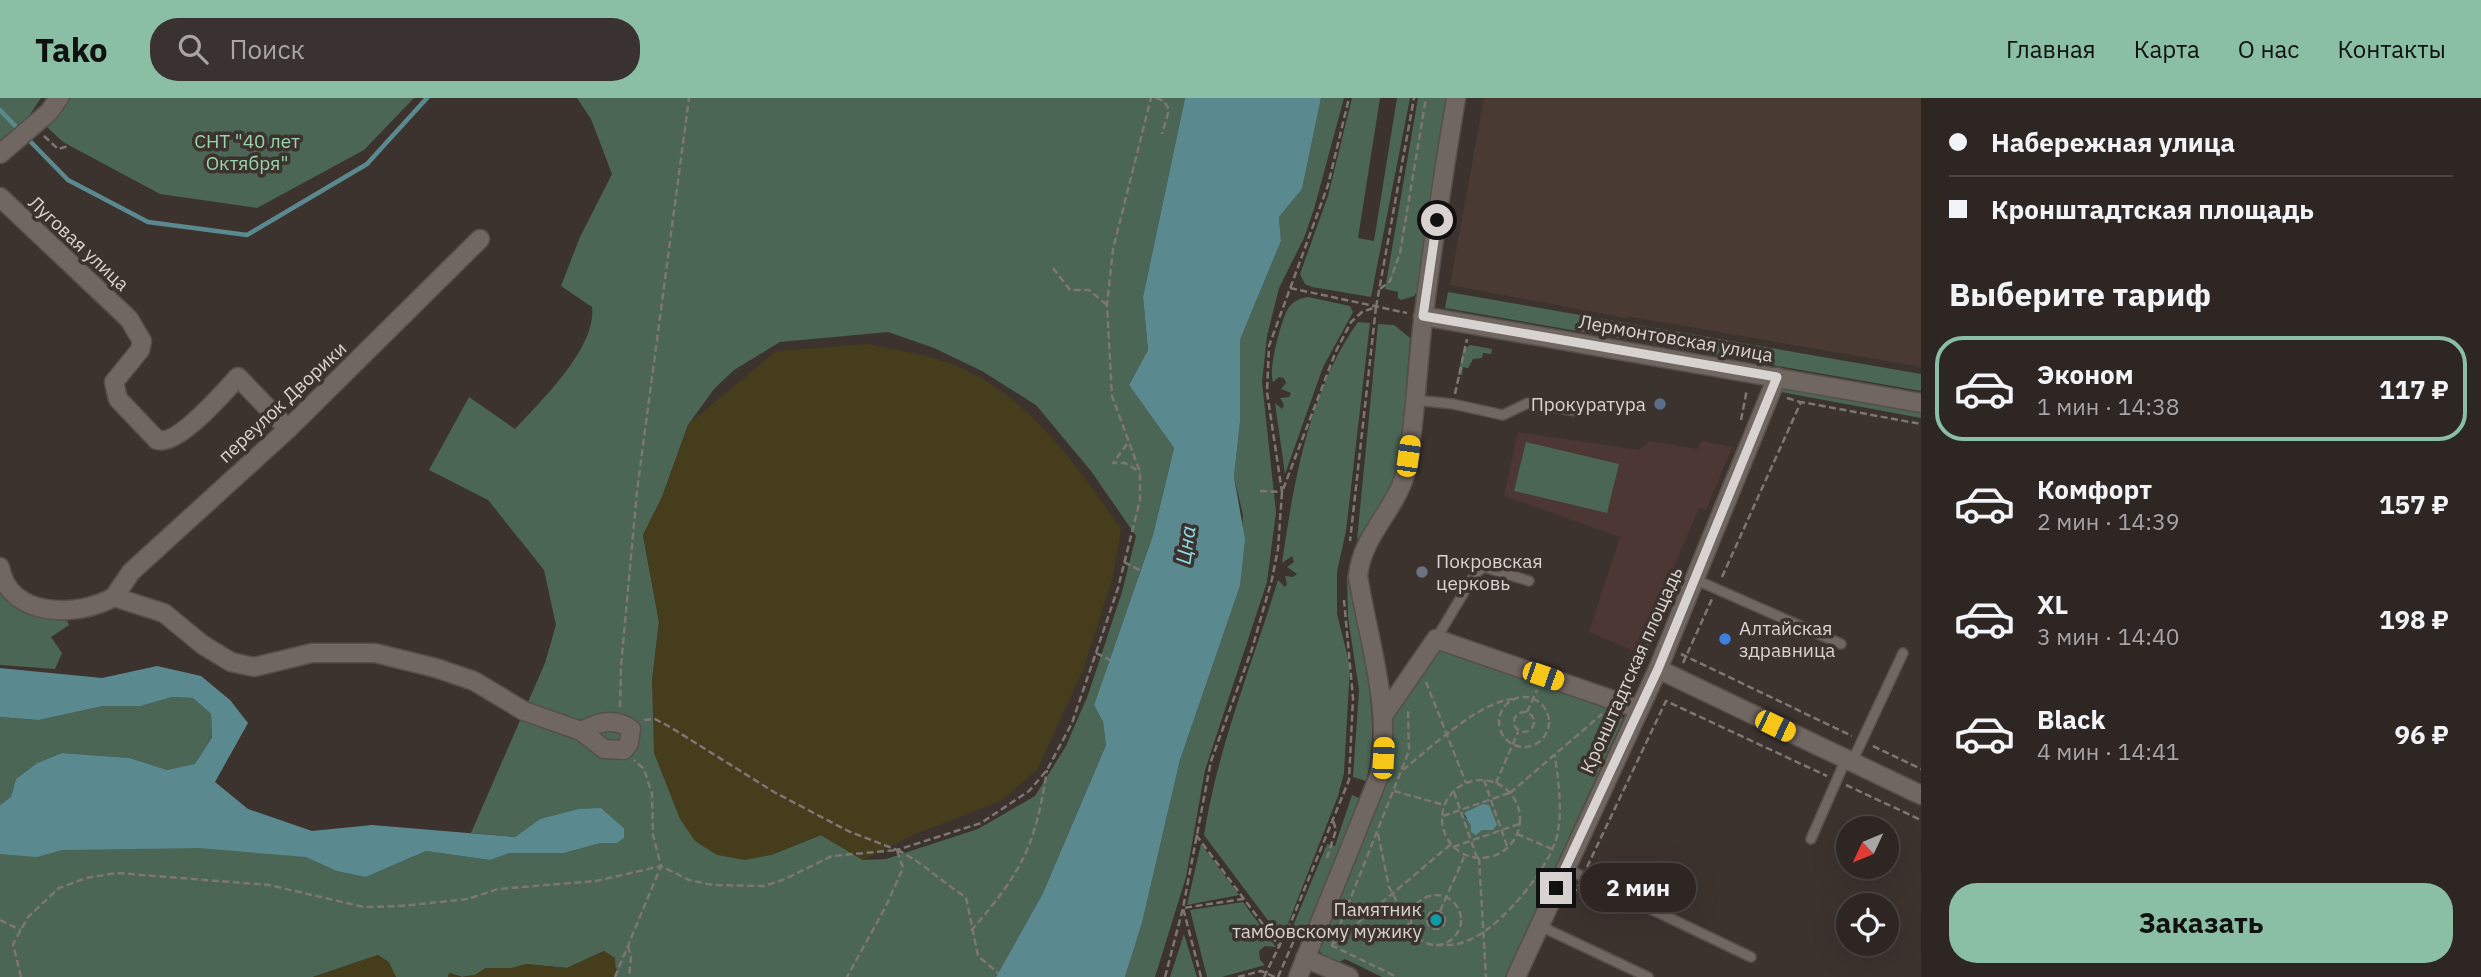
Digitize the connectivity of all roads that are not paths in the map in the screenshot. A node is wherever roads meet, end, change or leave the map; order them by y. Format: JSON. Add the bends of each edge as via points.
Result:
{"nodes":[{"id":1,"x":59,"y":98,"type":"edge"},
{"id":2,"x":1456,"y":98,"type":"edge"},
{"id":3,"x":0,"y":154,"type":"edge"},
{"id":4,"x":0,"y":197,"type":"edge"},
{"id":5,"x":480,"y":239,"type":"dead end"},
{"id":6,"x":1423,"y":316,"type":"junction"},
{"id":7,"x":1777,"y":377,"type":"junction"},
{"id":8,"x":1415,"y":400,"type":"junction"},
{"id":9,"x":1921,"y":403,"type":"edge"},
{"id":10,"x":1576,"y":411,"type":"dead end"},
{"id":11,"x":288,"y":429,"type":"junction"},
{"id":12,"x":0,"y":567,"type":"edge"},
{"id":13,"x":1694,"y":579,"type":"junction"},
{"id":14,"x":1529,"y":581,"type":"dead end"},
{"id":15,"x":114,"y":597,"type":"junction"},
{"id":16,"x":1436,"y":639,"type":"junction"},
{"id":17,"x":1841,"y":644,"type":"dead end"},
{"id":18,"x":1903,"y":653,"type":"dead end"},
{"id":19,"x":1658,"y":669,"type":"junction"},
{"id":20,"x":1639,"y":709,"type":"junction"},
{"id":21,"x":1382,"y":716,"type":"junction"},
{"id":22,"x":581,"y":731,"type":"junction"},
{"id":23,"x":1849,"y":761,"type":"junction"},
{"id":24,"x":1921,"y":795,"type":"edge"},
{"id":25,"x":1811,"y":839,"type":"dead end"},
{"id":26,"x":1568,"y":863,"type":"junction"},
{"id":27,"x":1547,"y":930,"type":"junction"},
{"id":28,"x":1751,"y":957,"type":"dead end"},
{"id":29,"x":1305,"y":958,"type":"junction"},
{"id":30,"x":1298,"y":977,"type":"edge"},
{"id":31,"x":1349,"y":977,"type":"edge"},
{"id":32,"x":1516,"y":977,"type":"edge"},
{"id":33,"x":1648,"y":977,"type":"edge"}],
"edges":[{"from":1,"to":3,"type":"street"},
{"from":2,"to":6,"type":"street"},
{"from":4,"to":11,"type":"street","name":"Луговая улица","via":[[130,319],[142,341],[141,350],[114,382],[118,399],[158,440],[165,442],[182,432],[238,377]]},
{"from":5,"to":11,"type":"street","name":"переулок Дворики"},
{"from":6,"to":7,"type":"street","name":"Лермонтовская улица"},
{"from":6,"to":8,"type":"street"},
{"from":7,"to":9,"type":"street","name":"Лермонтовская улица"},
{"from":7,"to":13,"type":"street","name":"Кронштадтская площадь"},
{"from":8,"to":10,"type":"lane","via":[[1503,415],[1528,403]]},
{"from":8,"to":21,"type":"street","via":[[1403,482],[1359,560]]},
{"from":11,"to":15,"type":"street","name":"переулок Дворики","via":[[131,572]]},
{"from":12,"to":15,"type":"street","via":[[2,579],[12,591],[52,611],[79,610]]},
{"from":13,"to":17,"type":"lane"},
{"from":13,"to":19,"type":"street","name":"Кронштадтская площадь"},
{"from":14,"to":16,"type":"lane","via":[[1484,567],[1475,574]]},
{"from":15,"to":22,"type":"street","via":[[164,613],[230,662],[254,667],[312,653],[375,653],[474,681],[524,711]]},
{"from":16,"to":20,"type":"street"},
{"from":16,"to":21,"type":"street"},
{"from":18,"to":23,"type":"lane"},
{"from":19,"to":20,"type":"street","name":"Кронштадтская площадь"},
{"from":19,"to":23,"type":"street"},
{"from":20,"to":26,"type":"street","name":"Кронштадтская площадь"},
{"from":21,"to":29,"type":"street","via":[[1383,758],[1375,785]]},
{"from":22,"to":22,"type":"street","via":[[607,721],[620,721],[631,729],[624,750],[604,749]]},
{"from":23,"to":24,"type":"street"},
{"from":23,"to":25,"type":"lane"},
{"from":26,"to":27,"type":"street","name":"Кронштадтская площадь"},
{"from":26,"to":28,"type":"lane","via":[[1582,877]]},
{"from":27,"to":32,"type":"street","name":"Кронштадтская площадь"},
{"from":27,"to":33,"type":"lane"},
{"from":29,"to":30,"type":"street"},
{"from":29,"to":31,"type":"street"}]}
